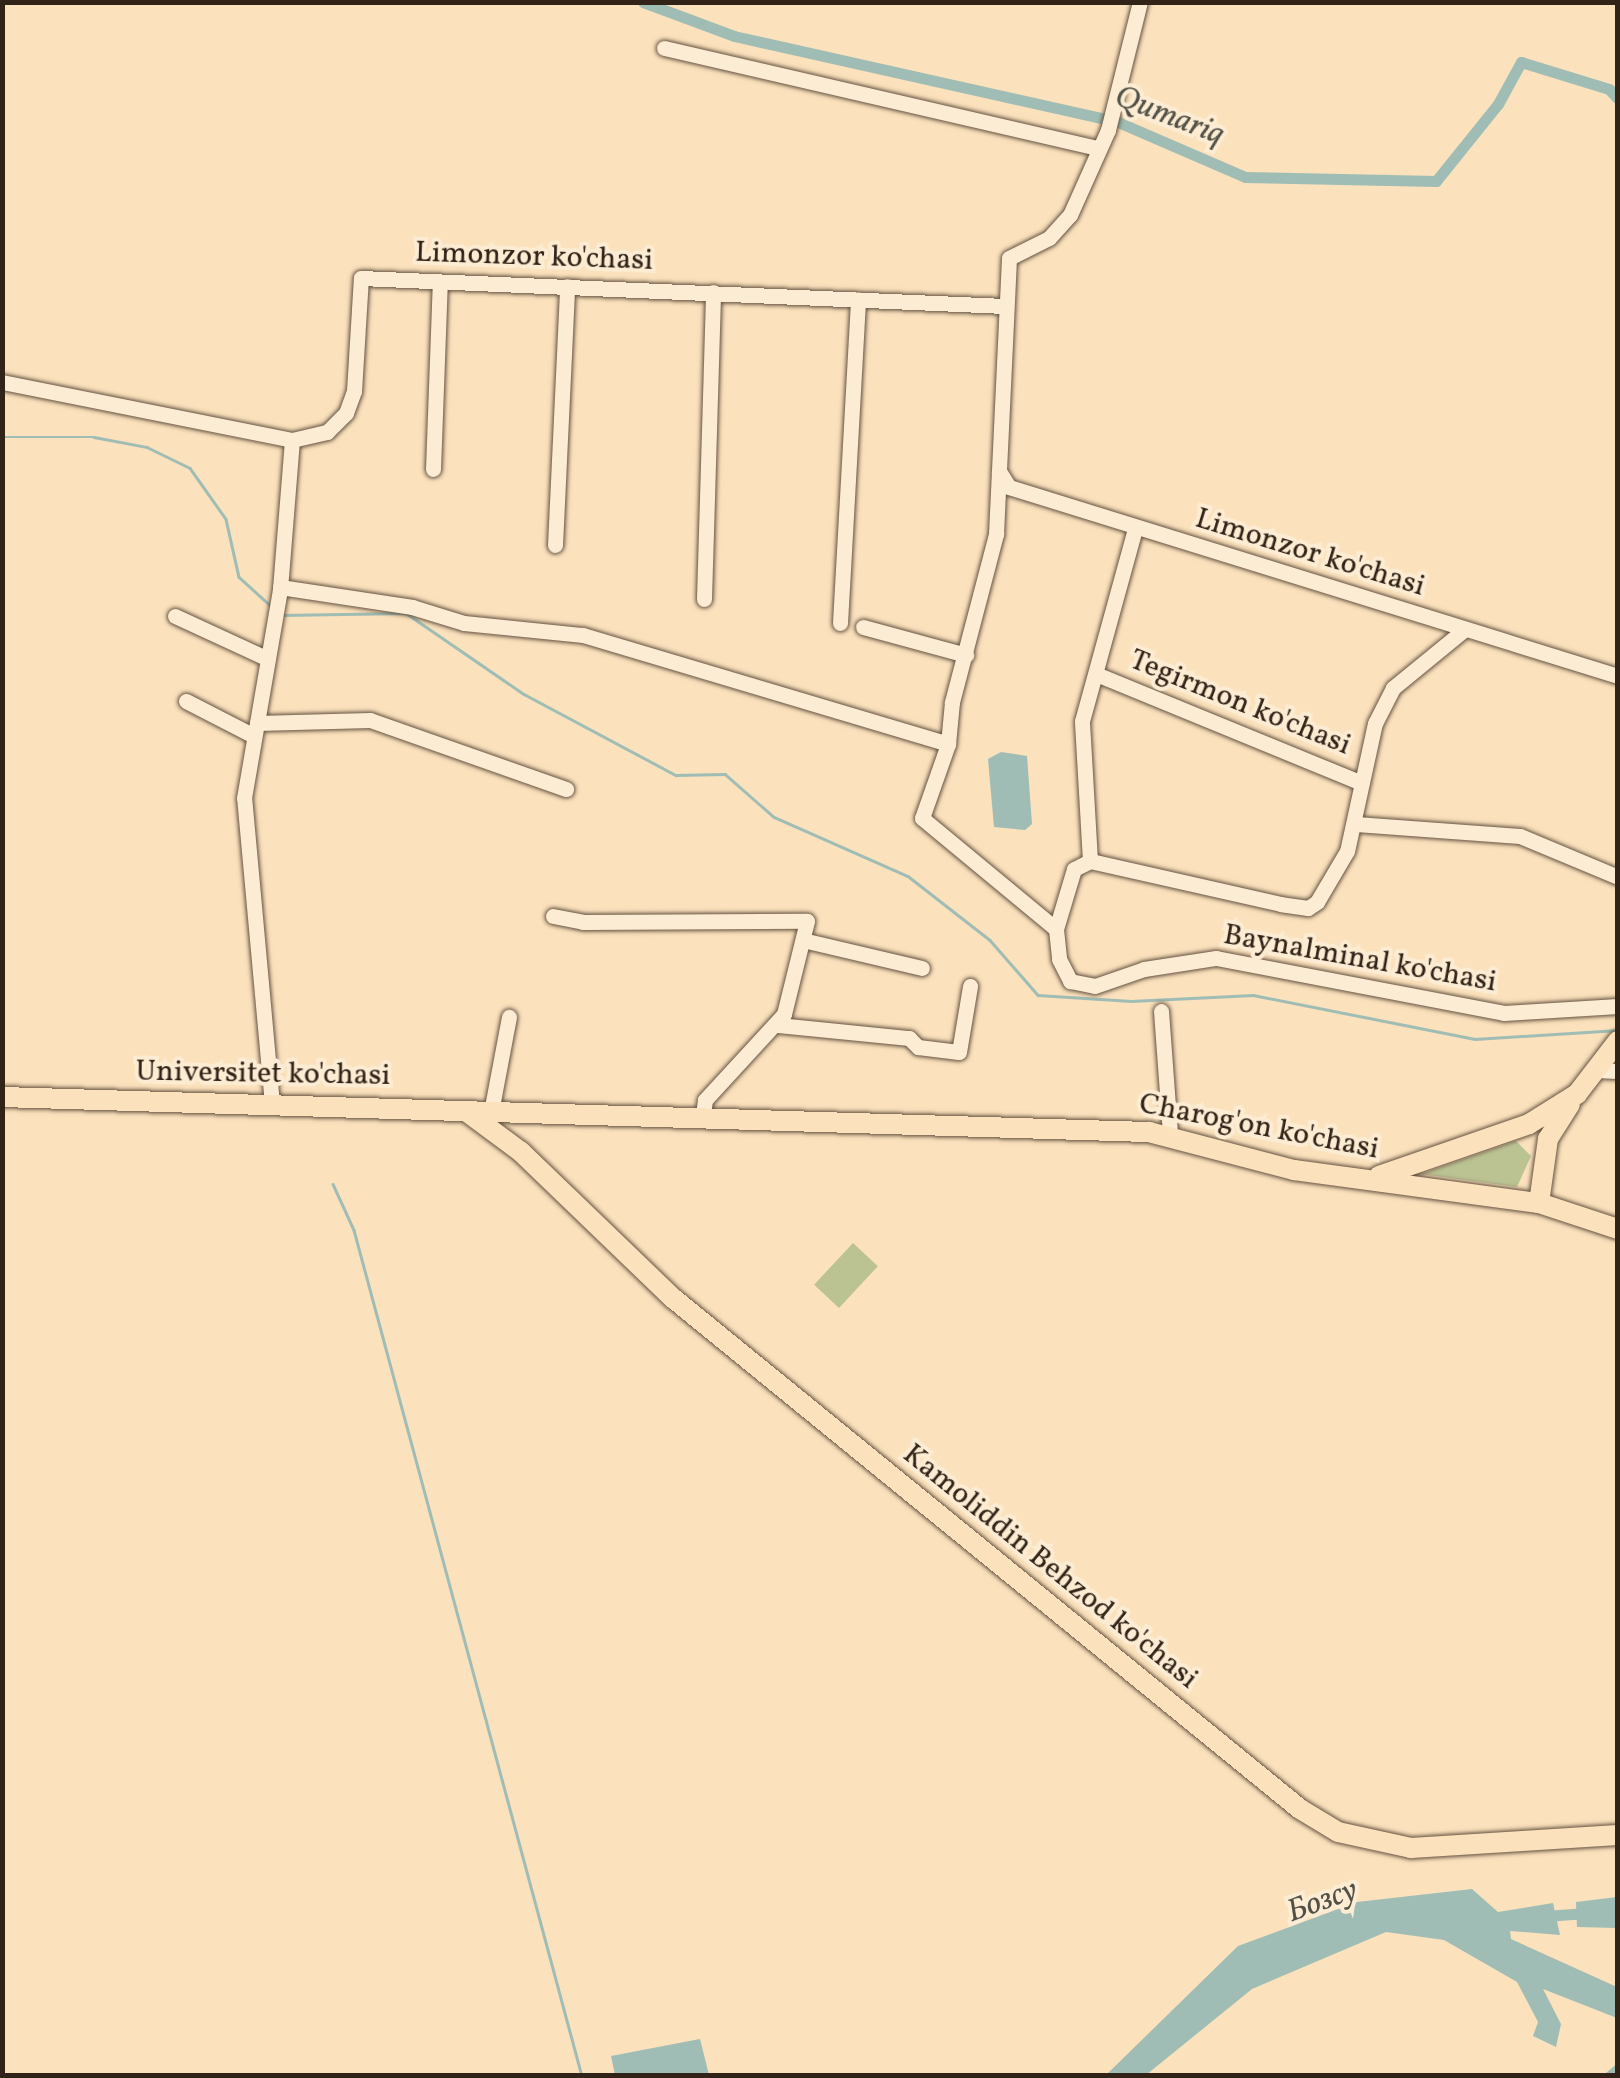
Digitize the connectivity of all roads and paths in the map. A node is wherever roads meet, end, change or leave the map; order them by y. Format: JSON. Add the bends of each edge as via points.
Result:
{"nodes":[{"id":1,"x":1140,"y":2,"type":"edge"},
{"id":2,"x":664,"y":48,"type":"dead end"},
{"id":3,"x":1098,"y":148,"type":"junction"},
{"id":4,"x":440,"y":282,"type":"junction"},
{"id":5,"x":567,"y":286,"type":"junction"},
{"id":6,"x":713,"y":292,"type":"junction"},
{"id":7,"x":858,"y":300,"type":"junction"},
{"id":8,"x":1004,"y":306,"type":"junction"},
{"id":9,"x":2,"y":382,"type":"edge"},
{"id":10,"x":292,"y":440,"type":"junction"},
{"id":11,"x":998,"y":468,"type":"junction"},
{"id":12,"x":433,"y":469,"type":"dead end"},
{"id":13,"x":1135,"y":528,"type":"junction"},
{"id":14,"x":556,"y":545,"type":"dead end"},
{"id":15,"x":279,"y":589,"type":"junction"},
{"id":16,"x":704,"y":598,"type":"dead end"},
{"id":17,"x":175,"y":616,"type":"dead end"},
{"id":18,"x":840,"y":623,"type":"dead end"},
{"id":19,"x":864,"y":628,"type":"dead end"},
{"id":20,"x":1465,"y":630,"type":"junction"},
{"id":21,"x":966,"y":655,"type":"junction"},
{"id":22,"x":268,"y":659,"type":"junction"},
{"id":23,"x":1096,"y":674,"type":"junction"},
{"id":24,"x":1618,"y":676,"type":"edge"},
{"id":25,"x":186,"y":700,"type":"dead end"},
{"id":26,"x":256,"y":729,"type":"junction"},
{"id":27,"x":948,"y":744,"type":"junction"},
{"id":28,"x":1362,"y":783,"type":"junction"},
{"id":29,"x":566,"y":789,"type":"dead end"},
{"id":30,"x":1356,"y":824,"type":"junction"},
{"id":31,"x":1090,"y":861,"type":"junction"},
{"id":32,"x":1618,"y":878,"type":"edge"},
{"id":33,"x":553,"y":916,"type":"dead end"},
{"id":34,"x":1056,"y":929,"type":"junction"},
{"id":35,"x":807,"y":941,"type":"junction"},
{"id":36,"x":922,"y":968,"type":"dead end"},
{"id":37,"x":970,"y":986,"type":"dead end"},
{"id":38,"x":1618,"y":1006,"type":"edge"},
{"id":39,"x":1161,"y":1011,"type":"dead end"},
{"id":40,"x":509,"y":1018,"type":"dead end"},
{"id":41,"x":778,"y":1025,"type":"junction"},
{"id":42,"x":1618,"y":1041,"type":"edge"},
{"id":43,"x":1607,"y":1070,"type":"edge"},
{"id":44,"x":1577,"y":1094,"type":"junction"},
{"id":45,"x":2,"y":1097,"type":"edge"},
{"id":46,"x":272,"y":1104,"type":"junction"},
{"id":47,"x":466,"y":1112,"type":"junction"},
{"id":48,"x":491,"y":1112,"type":"junction"},
{"id":49,"x":522,"y":1113,"type":"junction"},
{"id":50,"x":703,"y":1115,"type":"junction"},
{"id":51,"x":1170,"y":1135,"type":"junction"},
{"id":52,"x":521,"y":1152,"type":"junction"},
{"id":53,"x":1367,"y":1180,"type":"junction"},
{"id":54,"x":1538,"y":1204,"type":"junction"},
{"id":55,"x":1618,"y":1229,"type":"edge"},
{"id":56,"x":1618,"y":1835,"type":"edge"}],
"edges":[{"from":1,"to":3,"type":"street"},
{"from":2,"to":3,"type":"street"},
{"from":3,"to":8,"type":"street","via":[[1060,229],[1009,258]]},
{"from":4,"to":5,"type":"street","name":"Limonzor ko'chasi"},
{"from":4,"to":10,"type":"street","name":"Limonzor ko'chasi","via":[[361,278],[354,391],[346,413],[327,432]]},
{"from":4,"to":12,"type":"street"},
{"from":5,"to":6,"type":"street","name":"Limonzor ko'chasi"},
{"from":5,"to":14,"type":"street"},
{"from":6,"to":7,"type":"street","name":"Limonzor ko'chasi"},
{"from":6,"to":16,"type":"street"},
{"from":7,"to":8,"type":"street","name":"Limonzor ko'chasi"},
{"from":7,"to":18,"type":"street"},
{"from":8,"to":11,"type":"street"},
{"from":9,"to":10,"type":"street"},
{"from":10,"to":15,"type":"street"},
{"from":11,"to":13,"type":"street","name":"Limonzor ko'chasi","via":[[1009,487]]},
{"from":11,"to":21,"type":"street","via":[[996,534]]},
{"from":13,"to":20,"type":"street","name":"Limonzor ko'chasi"},
{"from":13,"to":23,"type":"street"},
{"from":15,"to":22,"type":"street"},
{"from":15,"to":27,"type":"street","via":[[412,607],[464,624],[583,634]]},
{"from":17,"to":22,"type":"street"},
{"from":19,"to":21,"type":"street"},
{"from":20,"to":24,"type":"street","name":"Limonzor ko'chasi"},
{"from":20,"to":28,"type":"street","name":"Baynalminal ko'chasi","via":[[1394,688],[1376,723]]},
{"from":21,"to":27,"type":"street"},
{"from":22,"to":26,"type":"street"},
{"from":23,"to":28,"type":"street","name":"Tegirmon ko'chasi"},
{"from":23,"to":31,"type":"street","via":[[1082,721]]},
{"from":25,"to":26,"type":"street"},
{"from":26,"to":29,"type":"street","via":[[370,720]]},
{"from":26,"to":46,"type":"street","via":[[244,798]]},
{"from":27,"to":34,"type":"street","via":[[922,818]]},
{"from":28,"to":30,"type":"street","name":"Baynalminal ko'chasi"},
{"from":30,"to":31,"type":"street","name":"Baynalminal ko'chasi","via":[[1338,877],[1308,908]]},
{"from":30,"to":32,"type":"street","via":[[1520,836]]},
{"from":31,"to":34,"type":"street","via":[[1074,869]]},
{"from":33,"to":35,"type":"street","via":[[582,922],[803,916]]},
{"from":34,"to":38,"type":"street","name":"Baynalminal ko'chasi","via":[[1070,981],[1095,986],[1216,958],[1504,1013]]},
{"from":35,"to":36,"type":"street"},
{"from":35,"to":41,"type":"street"},
{"from":37,"to":41,"type":"street","via":[[959,1052],[918,1047],[909,1038]]},
{"from":39,"to":51,"type":"street"},
{"from":40,"to":48,"type":"street"},
{"from":41,"to":50,"type":"street","via":[[704,1100]]},
{"from":42,"to":43,"type":"main road"},
{"from":43,"to":44,"type":"main road"},
{"from":44,"to":53,"type":"main road","via":[[1509,1133]]},
{"from":44,"to":54,"type":"main road","via":[[1548,1139]]},
{"from":45,"to":46,"type":"main road","name":"Universitet ko'chasi"},
{"from":46,"to":47,"type":"main road","name":"Universitet ko'chasi"},
{"from":47,"to":48,"type":"main road","name":"Universitet ko'chasi"},
{"from":47,"to":52,"type":"main road","name":"Kamoliddin Behzod ko'chasi"},
{"from":48,"to":49,"type":"main road","name":"Universitet ko'chasi"},
{"from":49,"to":50,"type":"main road","name":"Charog'on ko'chasi"},
{"from":49,"to":52,"type":"main road"},
{"from":50,"to":51,"type":"main road","name":"Charog'on ko'chasi"},
{"from":51,"to":53,"type":"main road","name":"Charog'on ko'chasi","via":[[1294,1170]]},
{"from":52,"to":56,"type":"main road","name":"Kamoliddin Behzod ko'chasi","via":[[674,1299],[1300,1810],[1338,1832],[1410,1848]]},
{"from":53,"to":54,"type":"main road","name":"Charog'on ko'chasi"},
{"from":54,"to":55,"type":"main road","name":"Charog'on ko'chasi"}]}
